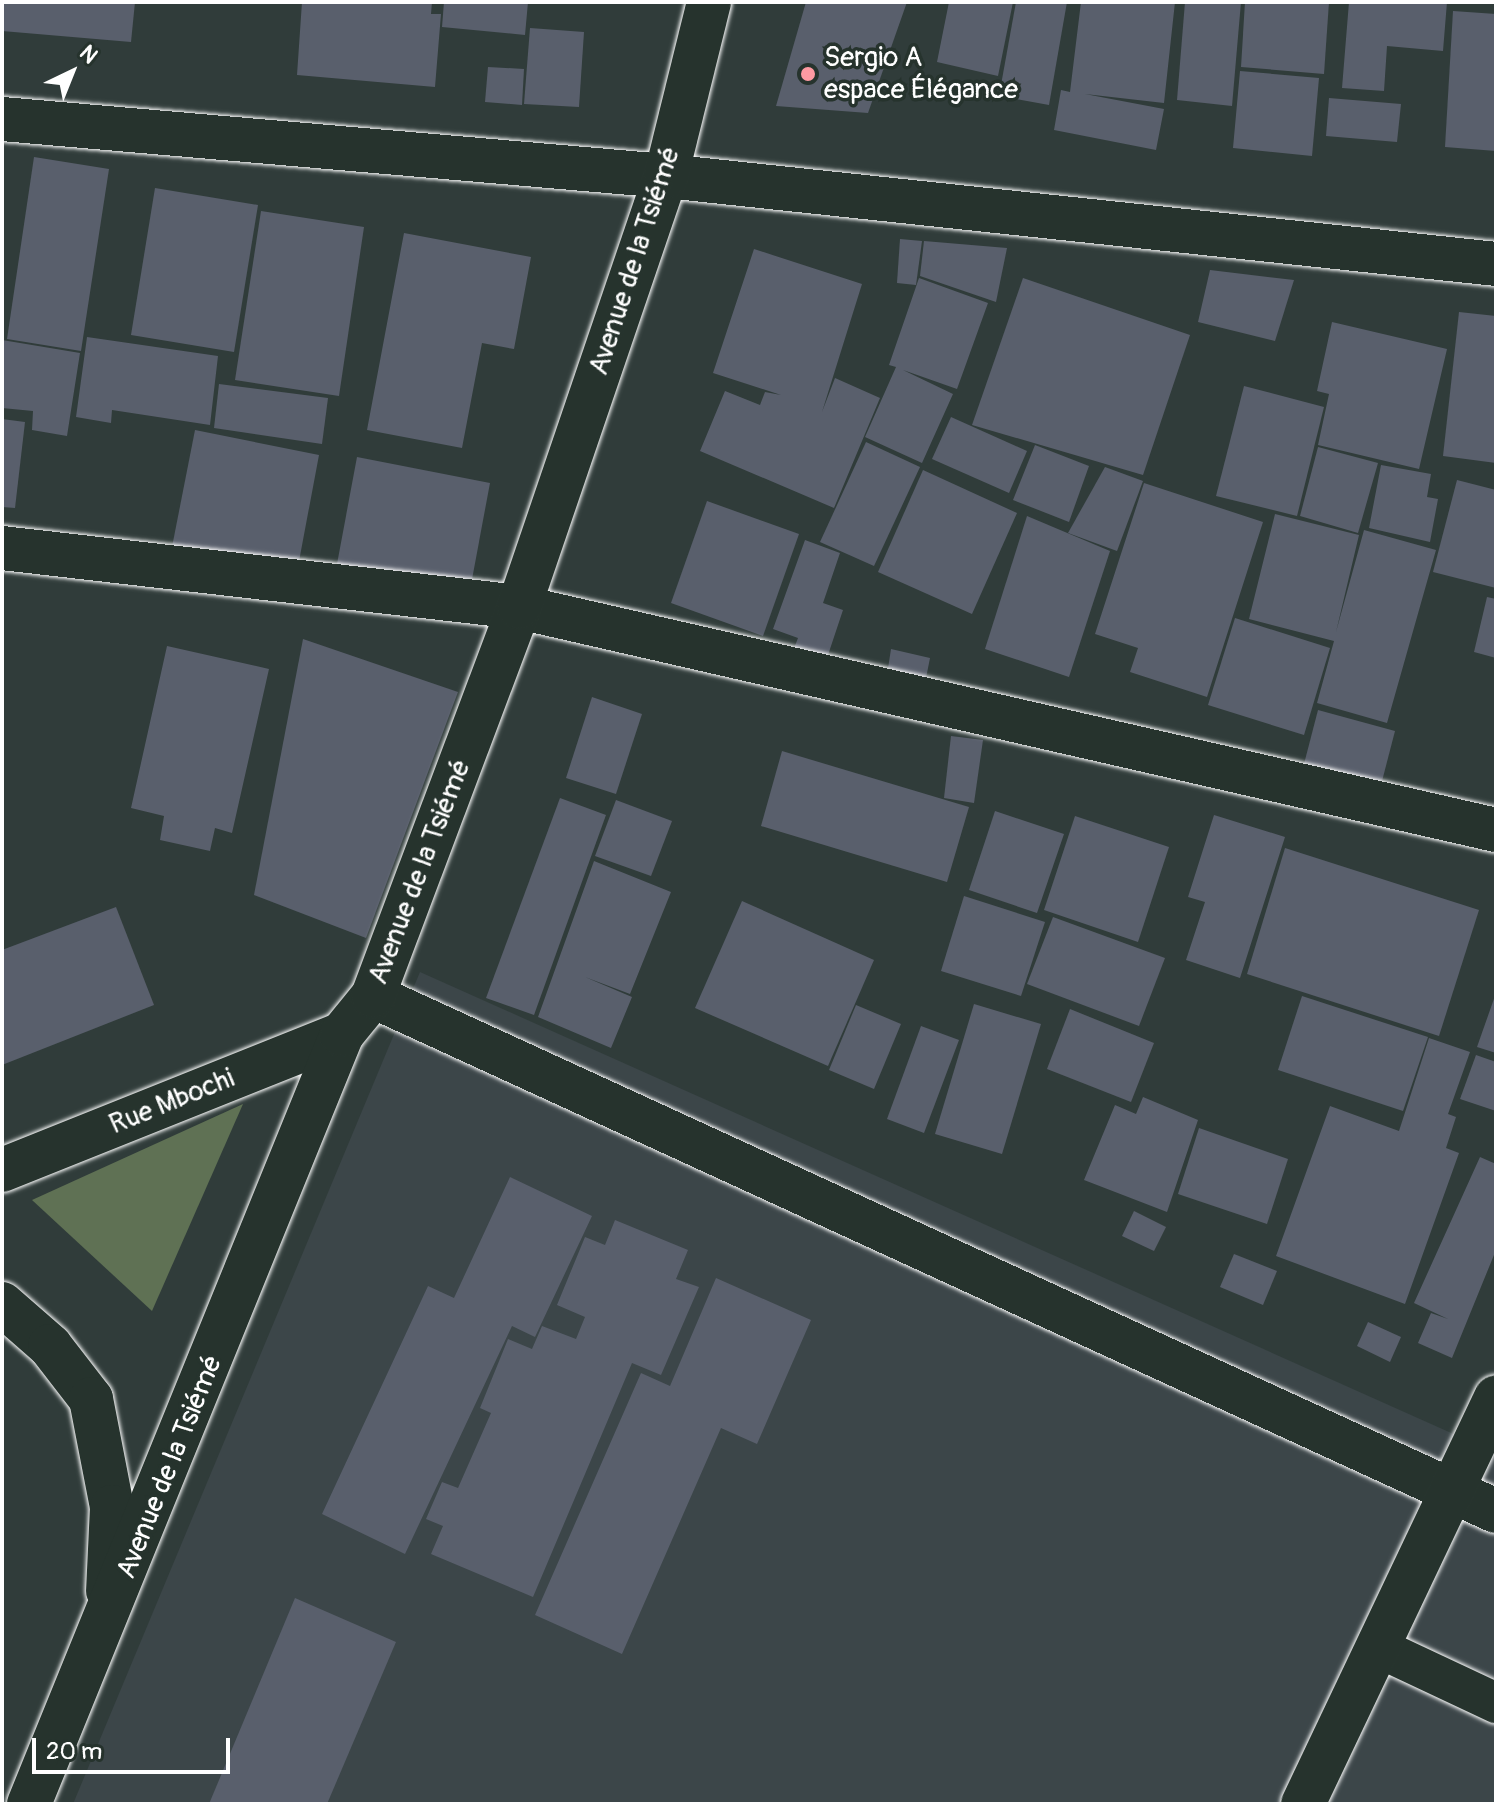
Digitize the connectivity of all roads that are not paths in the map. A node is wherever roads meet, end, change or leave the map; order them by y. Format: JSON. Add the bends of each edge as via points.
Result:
{"nodes":[{"id":1,"x":709,"y":2,"type":"edge"},
{"id":2,"x":2,"y":119,"type":"edge"},
{"id":3,"x":666,"y":176,"type":"junction"},
{"id":4,"x":1496,"y":264,"type":"edge"},
{"id":5,"x":2,"y":548,"type":"edge"},
{"id":6,"x":519,"y":607,"type":"junction"},
{"id":7,"x":1496,"y":830,"type":"edge"},
{"id":8,"x":373,"y":996,"type":"junction"},
{"id":9,"x":342,"y":1034,"type":"junction"},
{"id":10,"x":2,"y":1170,"type":"edge"},
{"id":11,"x":2,"y":1304,"type":"edge"},
{"id":12,"x":1496,"y":1398,"type":"edge"},
{"id":13,"x":1450,"y":1491,"type":"junction"},
{"id":14,"x":1496,"y":1511,"type":"edge"},
{"id":15,"x":106,"y":1629,"type":"junction"},
{"id":16,"x":1377,"y":1647,"type":"junction"},
{"id":17,"x":1496,"y":1703,"type":"edge"},
{"id":18,"x":29,"y":1804,"type":"edge"},
{"id":19,"x":1303,"y":1804,"type":"edge"}],
"edges":[{"from":1,"to":3,"type":"street","name":"Avenue de la Tsiémé"},
{"from":2,"to":3,"type":"street"},
{"from":3,"to":4,"type":"street"},
{"from":3,"to":6,"type":"street","name":"Avenue de la Tsiémé"},
{"from":5,"to":6,"type":"street"},
{"from":6,"to":7,"type":"street"},
{"from":6,"to":8,"type":"street","name":"Avenue de la Tsiémé"},
{"from":8,"to":9,"type":"street","name":"Avenue de la Tsiémé"},
{"from":8,"to":13,"type":"street"},
{"from":9,"to":10,"type":"street","name":"Rue Mbochi"},
{"from":9,"to":15,"type":"street","name":"Avenue de la Tsiémé"},
{"from":11,"to":15,"type":"street","via":[[50,1346],[91,1399],[112,1507]]},
{"from":12,"to":13,"type":"street"},
{"from":13,"to":14,"type":"street"},
{"from":13,"to":16,"type":"street"},
{"from":15,"to":18,"type":"street","name":"Avenue de la Tsiémé"},
{"from":16,"to":17,"type":"lane"},
{"from":16,"to":19,"type":"street"}]}
